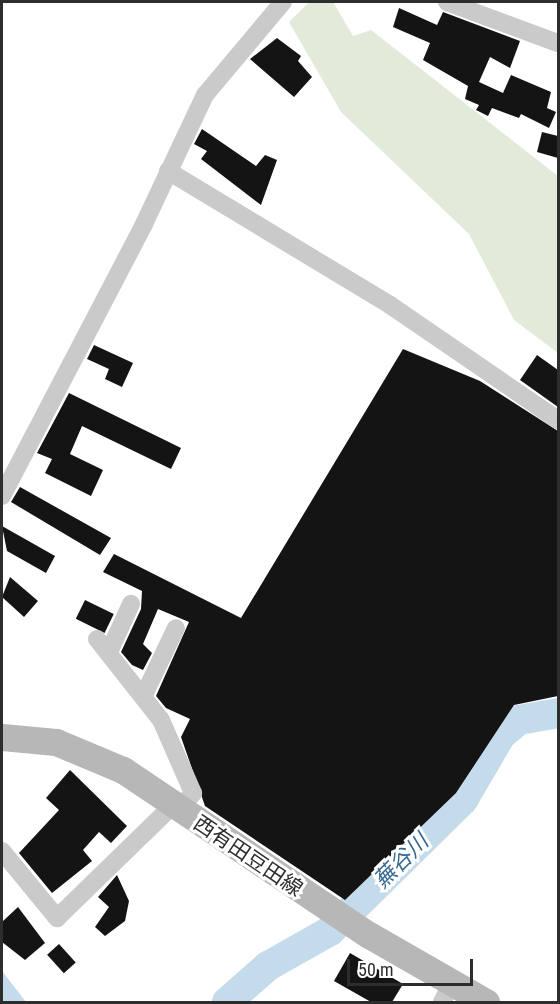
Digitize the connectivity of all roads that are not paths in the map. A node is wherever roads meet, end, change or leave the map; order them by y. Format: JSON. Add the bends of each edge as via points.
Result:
{"nodes":[{"id":1,"x":283,"y":2,"type":"edge"},
{"id":2,"x":447,"y":2,"type":"edge"},
{"id":3,"x":558,"y":43,"type":"edge"},
{"id":4,"x":168,"y":171,"type":"junction"},
{"id":5,"x":558,"y":420,"type":"edge"},
{"id":6,"x":2,"y":496,"type":"edge"},
{"id":7,"x":131,"y":603,"type":"dead end"},
{"id":8,"x":176,"y":628,"type":"dead end"},
{"id":9,"x":144,"y":695,"type":"junction"},
{"id":10,"x":2,"y":737,"type":"edge"},
{"id":11,"x":176,"y":807,"type":"junction"},
{"id":12,"x":2,"y":851,"type":"edge"},
{"id":13,"x":447,"y":992,"type":"edge"},
{"id":14,"x":486,"y":1002,"type":"edge"}],
"edges":[{"from":1,"to":4,"type":"street","via":[[204,94]]},
{"from":2,"to":3,"type":"street"},
{"from":4,"to":5,"type":"street","via":[[390,305]]},
{"from":4,"to":6,"type":"street"},
{"from":7,"to":9,"type":"street","via":[[103,645]]},
{"from":8,"to":9,"type":"street"},
{"from":9,"to":11,"type":"street","via":[[193,793]]},
{"from":10,"to":11,"type":"main road","name":"西有田豆田線","via":[[56,742],[86,752]]},
{"from":11,"to":12,"type":"street","via":[[57,918]]},
{"from":11,"to":13,"type":"main road","name":"西有田豆田線","via":[[369,935]]},
{"from":13,"to":14,"type":"main road","name":"西有田豆田線"}]}
